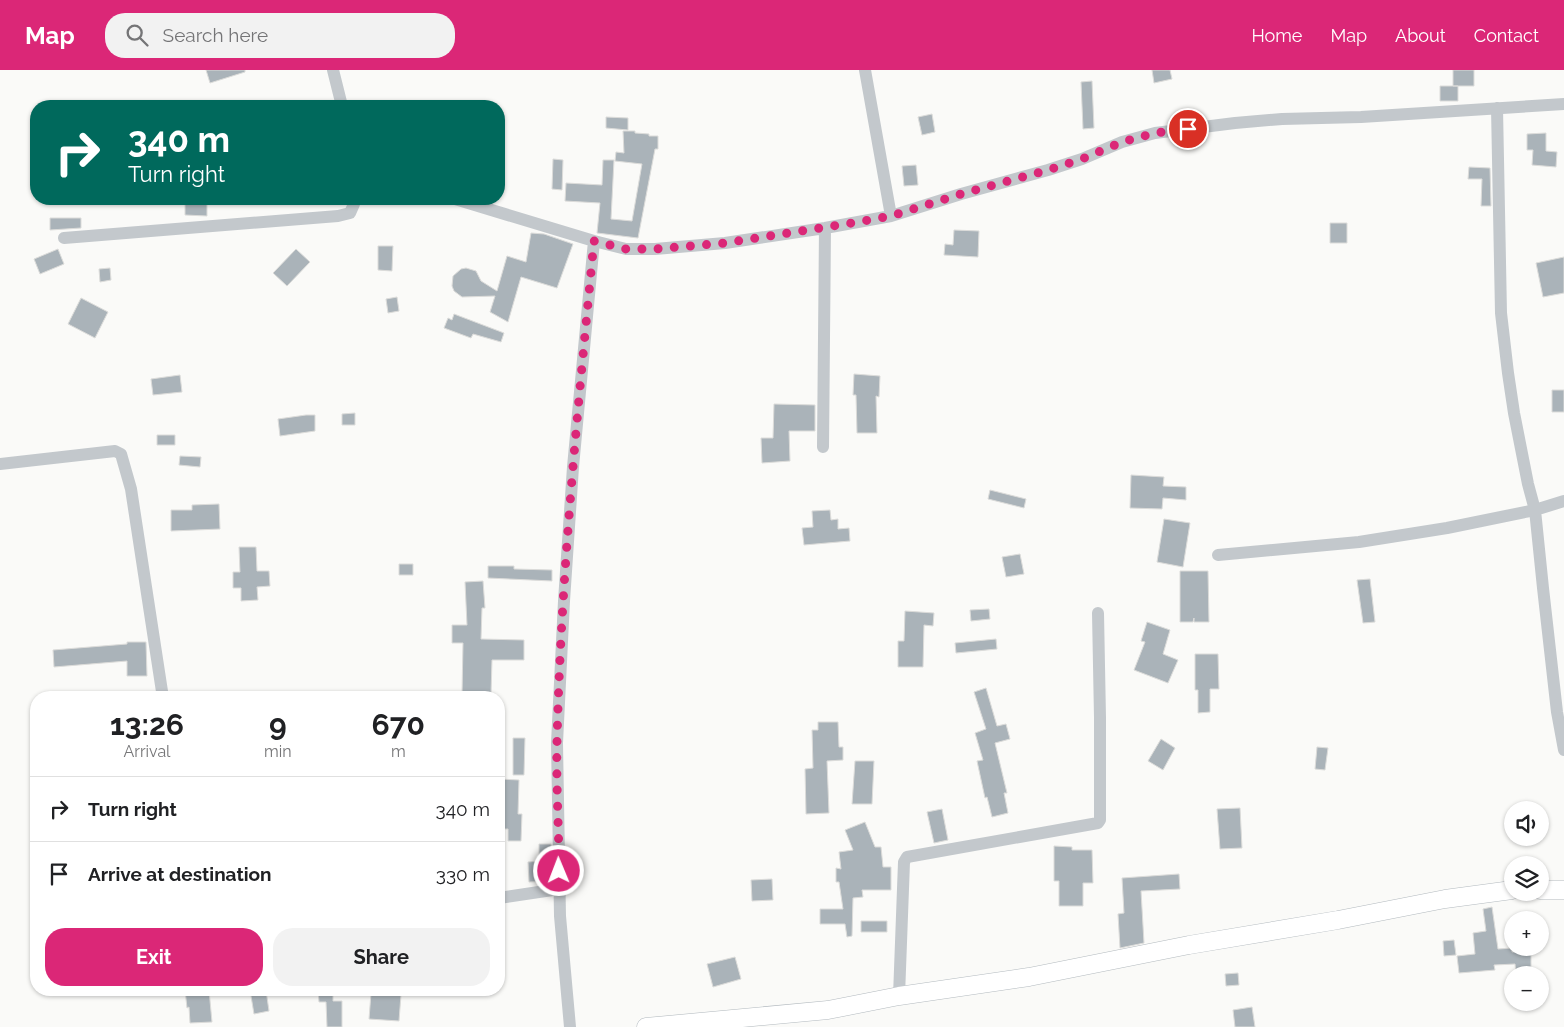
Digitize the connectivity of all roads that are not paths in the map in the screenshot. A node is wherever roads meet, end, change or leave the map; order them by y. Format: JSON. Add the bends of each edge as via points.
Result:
{"nodes":[{"id":1,"x":332,"y":70,"type":"edge"},
{"id":2,"x":865,"y":70,"type":"edge"},
{"id":3,"x":340,"y":100,"type":"edge"},
{"id":4,"x":1564,"y":104,"type":"edge"},
{"id":5,"x":1497,"y":108,"type":"junction"},
{"id":6,"x":354,"y":205,"type":"edge"},
{"id":7,"x":475,"y":205,"type":"edge"},
{"id":8,"x":891,"y":216,"type":"junction"},
{"id":9,"x":825,"y":228,"type":"junction"},
{"id":10,"x":64,"y":238,"type":"dead end"},
{"id":11,"x":594,"y":241,"type":"junction"},
{"id":12,"x":823,"y":447,"type":"dead end"},
{"id":13,"x":0,"y":464,"type":"edge"},
{"id":14,"x":1564,"y":501,"type":"edge"},
{"id":15,"x":1535,"y":510,"type":"junction"},
{"id":16,"x":1218,"y":555,"type":"dead end"},
{"id":17,"x":1098,"y":613,"type":"dead end"},
{"id":18,"x":161,"y":691,"type":"edge"},
{"id":19,"x":1564,"y":750,"type":"edge"},
{"id":20,"x":559,"y":889,"type":"junction"},
{"id":21,"x":1549,"y":890,"type":"edge"},
{"id":22,"x":1564,"y":890,"type":"edge"},
{"id":23,"x":1504,"y":891,"type":"edge"},
{"id":24,"x":505,"y":897,"type":"edge"},
{"id":25,"x":898,"y":996,"type":"junction"},
{"id":26,"x":570,"y":1027,"type":"edge"},
{"id":27,"x":646,"y":1027,"type":"edge"}],
"edges":[{"from":1,"to":3,"type":"street"},
{"from":2,"to":8,"type":"street"},
{"from":4,"to":5,"type":"street"},
{"from":5,"to":8,"type":"street","via":[[1273,120],[1155,133],[1122,142],[1082,159]]},
{"from":5,"to":15,"type":"street","via":[[1501,313],[1514,413]]},
{"from":6,"to":10,"type":"street","via":[[350,212],[338,216]]},
{"from":7,"to":11,"type":"street"},
{"from":8,"to":9,"type":"street"},
{"from":9,"to":11,"type":"street","via":[[725,243],[655,249],[626,249]]},
{"from":9,"to":12,"type":"street"},
{"from":11,"to":20,"type":"street","via":[[564,601],[557,743]]},
{"from":13,"to":18,"type":"street","via":[[115,451],[121,454],[131,489]]},
{"from":14,"to":15,"type":"street"},
{"from":15,"to":16,"type":"street","via":[[1359,542]]},
{"from":15,"to":19,"type":"street"},
{"from":17,"to":25,"type":"street","via":[[1100,820],[1098,823],[907,856],[904,862]]},
{"from":20,"to":24,"type":"street"},
{"from":20,"to":26,"type":"street"},
{"from":21,"to":22,"type":"street"},
{"from":23,"to":25,"type":"street","via":[[1189,945],[1030,977]]},
{"from":25,"to":27,"type":"street","via":[[828,1010]]}]}
